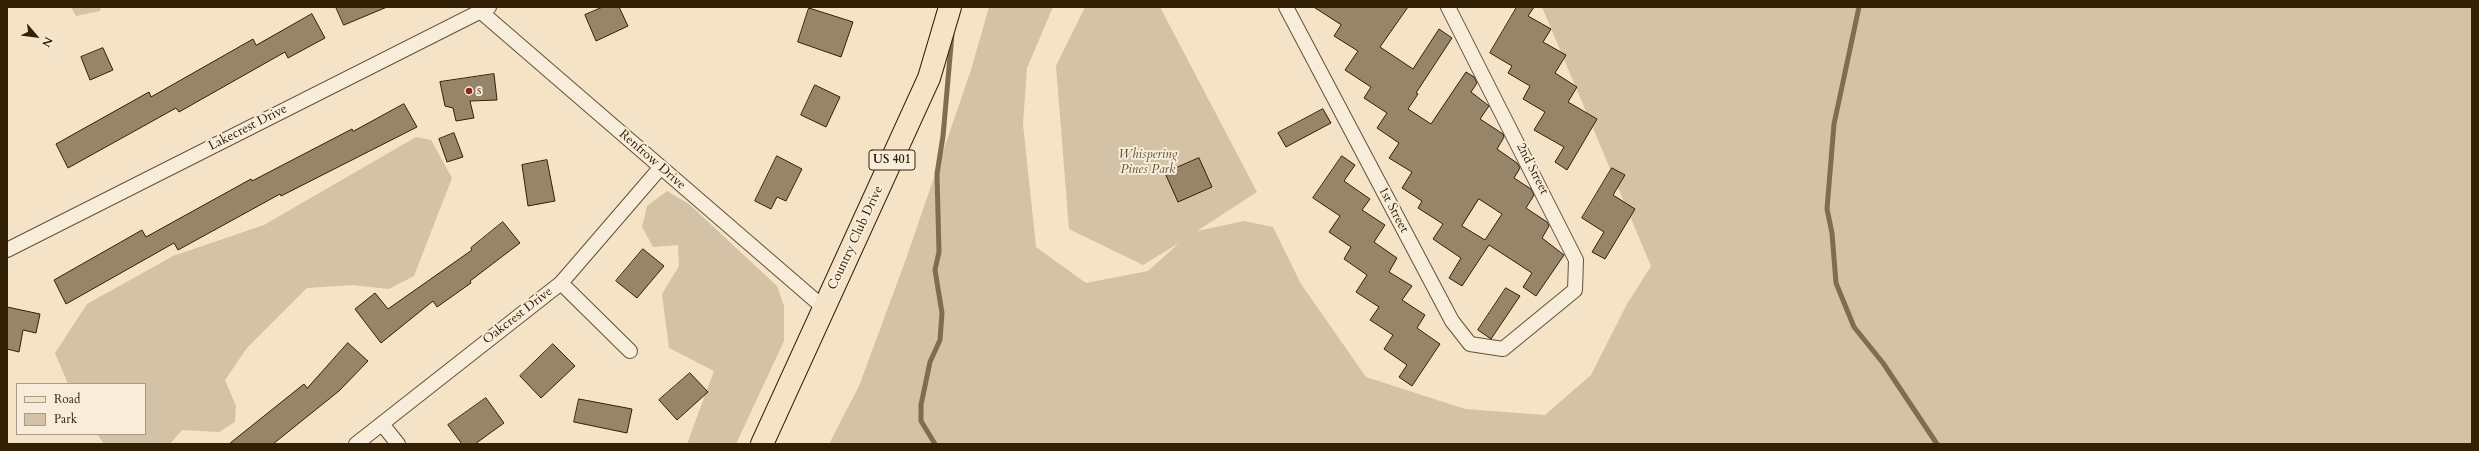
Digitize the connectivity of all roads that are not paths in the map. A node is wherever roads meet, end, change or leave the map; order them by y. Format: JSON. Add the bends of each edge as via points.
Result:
{"nodes":[{"id":1,"x":1286,"y":7,"type":"edge"},
{"id":2,"x":1448,"y":7,"type":"edge"},
{"id":3,"x":948,"y":8,"type":"edge"},
{"id":4,"x":485,"y":9,"type":"edge"},
{"id":5,"x":661,"y":167,"type":"junction"},
{"id":6,"x":7,"y":250,"type":"edge"},
{"id":7,"x":561,"y":283,"type":"junction"},
{"id":8,"x":824,"y":308,"type":"junction"},
{"id":9,"x":1535,"y":322,"type":"joint"},
{"id":10,"x":630,"y":351,"type":"dead end"},
{"id":11,"x":382,"y":424,"type":"junction"},
{"id":12,"x":356,"y":444,"type":"edge"},
{"id":13,"x":398,"y":444,"type":"edge"},
{"id":14,"x":762,"y":444,"type":"edge"}],
"edges":[{"from":1,"to":9,"type":"street","name":"1st Street","via":[[1452,321],[1470,344],[1503,349]]},
{"from":2,"to":9,"type":"street","name":"2nd Street","via":[[1576,260],[1575,290]]},
{"from":3,"to":8,"type":"main road","name":"Country Club Drive","number":"US 401","via":[[930,78]]},
{"from":4,"to":5,"type":"street","name":"Renfrow Drive"},
{"from":4,"to":6,"type":"street","name":"Lakecrest Drive"},
{"from":5,"to":7,"type":"street","name":"Oakcrest Drive"},
{"from":5,"to":8,"type":"street","name":"Renfrow Drive"},
{"from":7,"to":10,"type":"street"},
{"from":7,"to":11,"type":"street","name":"Oakcrest Drive"},
{"from":8,"to":14,"type":"main road","name":"Country Club Drive","number":"US 401"},
{"from":11,"to":12,"type":"street","name":"Oakcrest Drive"},
{"from":11,"to":13,"type":"street"}]}
